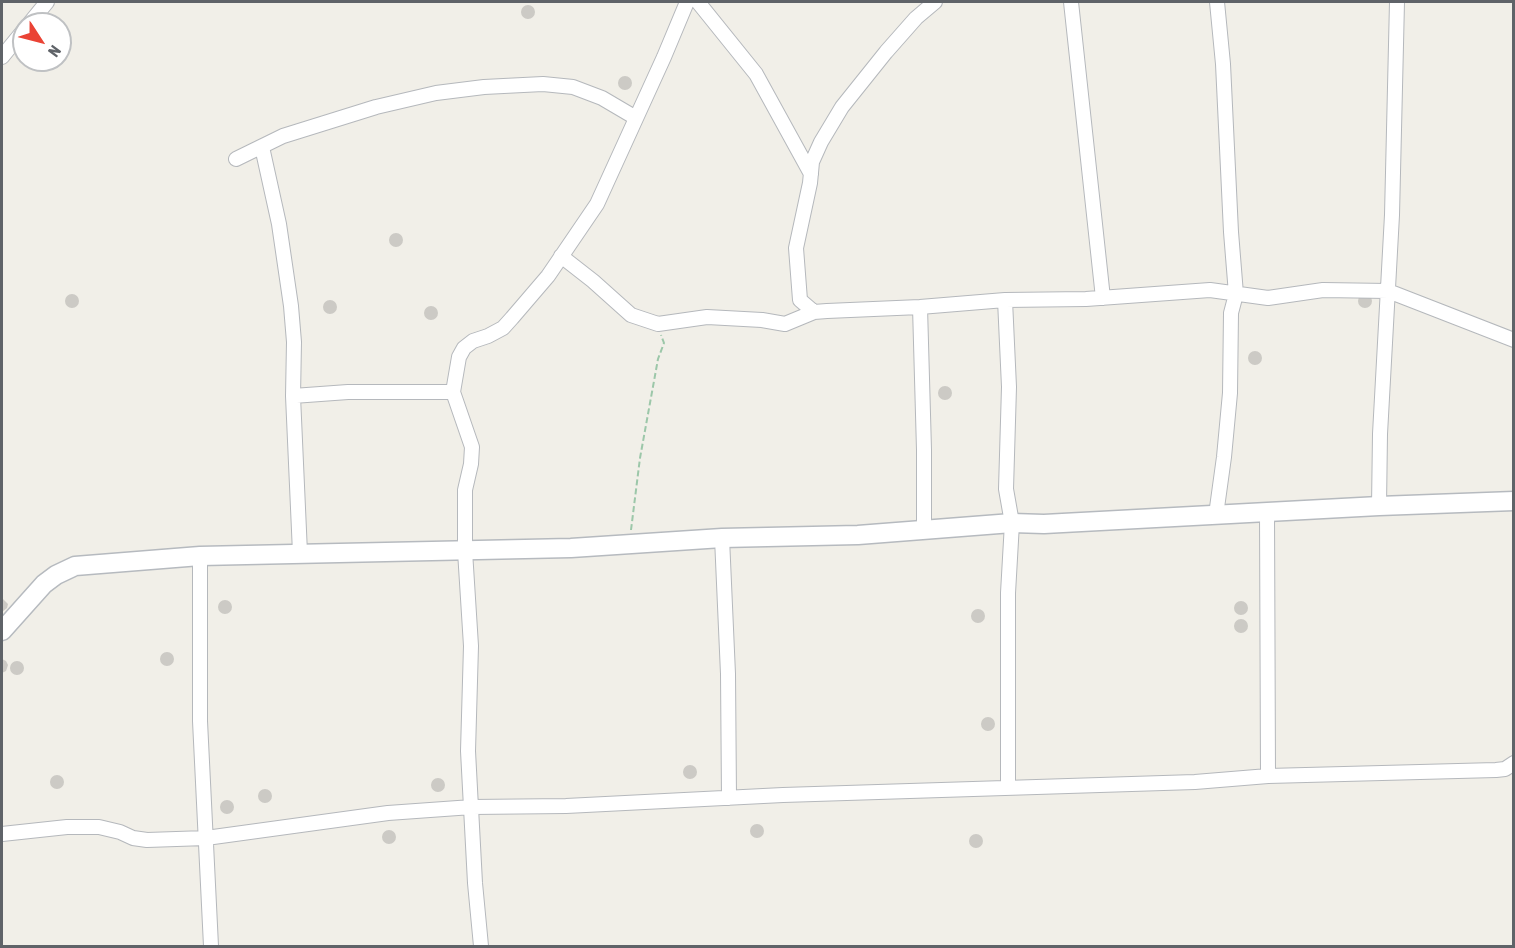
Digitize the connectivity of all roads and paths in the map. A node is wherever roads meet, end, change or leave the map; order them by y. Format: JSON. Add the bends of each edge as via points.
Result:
{"nodes":[{"id":1,"x":687,"y":2,"type":"edge"},
{"id":2,"x":698,"y":2,"type":"edge"},
{"id":3,"x":935,"y":2,"type":"edge"},
{"id":4,"x":1071,"y":2,"type":"edge"},
{"id":5,"x":1217,"y":2,"type":"edge"},
{"id":6,"x":1397,"y":2,"type":"edge"},
{"id":7,"x":12,"y":45,"type":"edge"},
{"id":8,"x":2,"y":57,"type":"edge"},
{"id":9,"x":636,"y":118,"type":"junction"},
{"id":10,"x":262,"y":147,"type":"junction"},
{"id":11,"x":236,"y":159,"type":"dead end"},
{"id":12,"x":811,"y":174,"type":"junction"},
{"id":13,"x":561,"y":256,"type":"junction"},
{"id":14,"x":1388,"y":291,"type":"junction"},
{"id":15,"x":1236,"y":294,"type":"junction"},
{"id":16,"x":1102,"y":298,"type":"junction"},
{"id":17,"x":1005,"y":300,"type":"junction"},
{"id":18,"x":920,"y":307,"type":"junction"},
{"id":19,"x":814,"y":312,"type":"junction"},
{"id":20,"x":658,"y":324,"type":"junction"},
{"id":21,"x":1514,"y":340,"type":"edge"},
{"id":22,"x":453,"y":392,"type":"junction"},
{"id":23,"x":292,"y":396,"type":"junction"},
{"id":24,"x":1514,"y":501,"type":"edge"},
{"id":25,"x":1379,"y":506,"type":"junction"},
{"id":26,"x":1267,"y":513,"type":"junction"},
{"id":27,"x":1215,"y":515,"type":"junction"},
{"id":28,"x":1012,"y":523,"type":"junction"},
{"id":29,"x":924,"y":531,"type":"junction"},
{"id":30,"x":722,"y":538,"type":"junction"},
{"id":31,"x":629,"y":544,"type":"junction"},
{"id":32,"x":465,"y":551,"type":"junction"},
{"id":33,"x":300,"y":553,"type":"junction"},
{"id":34,"x":200,"y":556,"type":"junction"},
{"id":35,"x":2,"y":631,"type":"edge"},
{"id":36,"x":1514,"y":763,"type":"edge"},
{"id":37,"x":1268,"y":777,"type":"junction"},
{"id":38,"x":1008,"y":787,"type":"junction"},
{"id":39,"x":729,"y":798,"type":"junction"},
{"id":40,"x":472,"y":807,"type":"junction"},
{"id":41,"x":2,"y":834,"type":"edge"},
{"id":42,"x":206,"y":838,"type":"junction"},
{"id":43,"x":211,"y":946,"type":"edge"},
{"id":44,"x":482,"y":946,"type":"edge"}],
"edges":[{"from":1,"to":9,"type":"street"},
{"from":2,"to":12,"type":"street","via":[[756,74]]},
{"from":3,"to":12,"type":"street","via":[[886,52],[842,108],[821,142]]},
{"from":4,"to":16,"type":"street"},
{"from":5,"to":15,"type":"street"},
{"from":6,"to":14,"type":"street"},
{"from":7,"to":8,"type":"street"},
{"from":9,"to":10,"type":"street","via":[[573,87],[484,87],[376,107],[292,133]]},
{"from":9,"to":13,"type":"street","via":[[597,204]]},
{"from":10,"to":11,"type":"street"},
{"from":10,"to":23,"type":"street","via":[[291,306]]},
{"from":12,"to":19,"type":"street","via":[[796,248],[800,300]]},
{"from":13,"to":20,"type":"street","via":[[631,315]]},
{"from":13,"to":22,"type":"street","via":[[503,328],[464,348]]},
{"from":14,"to":15,"type":"street","via":[[1323,290],[1268,298]]},
{"from":14,"to":21,"type":"street"},
{"from":14,"to":25,"type":"street"},
{"from":15,"to":16,"type":"street","via":[[1209,290]]},
{"from":15,"to":27,"type":"street","via":[[1231,313],[1224,457]]},
{"from":16,"to":17,"type":"street"},
{"from":17,"to":18,"type":"street"},
{"from":17,"to":28,"type":"street","via":[[1009,387],[1006,489]]},
{"from":18,"to":19,"type":"street"},
{"from":18,"to":29,"type":"street"},
{"from":19,"to":20,"type":"street","via":[[785,324],[707,317]]},
{"from":20,"to":31,"type":"path","via":[[664,343],[640,458]]},
{"from":22,"to":23,"type":"street"},
{"from":22,"to":32,"type":"street","via":[[472,447],[465,490]]},
{"from":23,"to":33,"type":"street"},
{"from":24,"to":25,"type":"street"},
{"from":25,"to":26,"type":"street"},
{"from":26,"to":27,"type":"street"},
{"from":26,"to":37,"type":"street"},
{"from":27,"to":28,"type":"street"},
{"from":28,"to":29,"type":"street"},
{"from":28,"to":38,"type":"street"},
{"from":29,"to":30,"type":"street"},
{"from":30,"to":31,"type":"street"},
{"from":30,"to":39,"type":"street","via":[[729,674]]},
{"from":31,"to":32,"type":"street"},
{"from":32,"to":33,"type":"street"},
{"from":32,"to":40,"type":"street","via":[[471,646],[468,751]]},
{"from":33,"to":34,"type":"street"},
{"from":34,"to":35,"type":"street","via":[[70,567],[45,584]]},
{"from":34,"to":42,"type":"street","via":[[200,721]]},
{"from":36,"to":37,"type":"street","via":[[1496,770]]},
{"from":37,"to":38,"type":"street"},
{"from":38,"to":39,"type":"street"},
{"from":39,"to":40,"type":"street"},
{"from":40,"to":42,"type":"street","via":[[388,813]]},
{"from":40,"to":44,"type":"street"},
{"from":41,"to":42,"type":"street","via":[[99,827],[147,840]]},
{"from":42,"to":43,"type":"street"}]}
